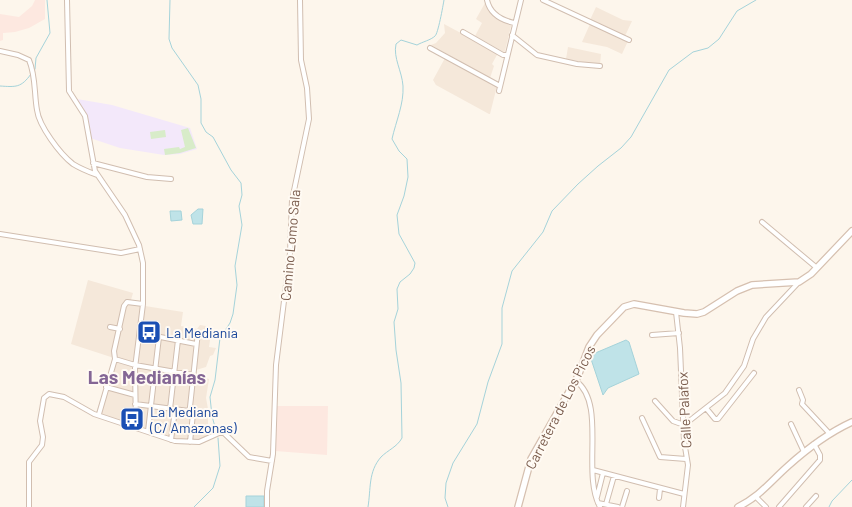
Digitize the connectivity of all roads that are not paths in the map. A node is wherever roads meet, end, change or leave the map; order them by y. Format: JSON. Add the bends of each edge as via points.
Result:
{"nodes":[{"id":1,"x":67,"y":0,"type":"edge"},
{"id":2,"x":300,"y":0,"type":"edge"},
{"id":3,"x":487,"y":0,"type":"edge"},
{"id":4,"x":520,"y":0,"type":"edge"},
{"id":5,"x":543,"y":0,"type":"edge"},
{"id":6,"x":514,"y":22,"type":"junction"},
{"id":7,"x":463,"y":32,"type":"dead end"},
{"id":8,"x":512,"y":35,"type":"junction"},
{"id":9,"x":628,"y":40,"type":"dead end"},
{"id":10,"x":430,"y":48,"type":"dead end"},
{"id":11,"x":0,"y":51,"type":"edge"},
{"id":12,"x":507,"y":55,"type":"junction"},
{"id":13,"x":600,"y":66,"type":"dead end"},
{"id":14,"x":93,"y":163,"type":"junction"},
{"id":15,"x":98,"y":176,"type":"junction"},
{"id":16,"x":170,"y":179,"type":"dead end"},
{"id":17,"x":762,"y":222,"type":"dead end"},
{"id":18,"x":852,"y":231,"type":"edge"},
{"id":19,"x":0,"y":234,"type":"edge"},
{"id":20,"x":140,"y":249,"type":"junction"},
{"id":21,"x":817,"y":268,"type":"junction"},
{"id":22,"x":799,"y":282,"type":"junction"},
{"id":23,"x":143,"y":304,"type":"junction"},
{"id":24,"x":676,"y":312,"type":"junction"},
{"id":25,"x":110,"y":327,"type":"dead end"},
{"id":26,"x":120,"y":329,"type":"junction"},
{"id":27,"x":198,"y":332,"type":"dead end"},
{"id":28,"x":140,"y":333,"type":"junction"},
{"id":29,"x":679,"y":333,"type":"junction"},
{"id":30,"x":652,"y":335,"type":"dead end"},
{"id":31,"x":159,"y":337,"type":"junction"},
{"id":32,"x":178,"y":340,"type":"junction"},
{"id":33,"x":196,"y":344,"type":"junction"},
{"id":34,"x":115,"y":359,"type":"junction"},
{"id":35,"x":135,"y":365,"type":"junction"},
{"id":36,"x":155,"y":368,"type":"junction"},
{"id":37,"x":174,"y":372,"type":"junction"},
{"id":38,"x":754,"y":372,"type":"dead end"},
{"id":39,"x":193,"y":375,"type":"junction"},
{"id":40,"x":576,"y":381,"type":"junction"},
{"id":41,"x":106,"y":387,"type":"junction"},
{"id":42,"x":799,"y":390,"type":"dead end"},
{"id":43,"x":135,"y":395,"type":"junction"},
{"id":44,"x":655,"y":401,"type":"dead end"},
{"id":45,"x":135,"y":404,"type":"junction"},
{"id":46,"x":151,"y":406,"type":"junction"},
{"id":47,"x":706,"y":408,"type":"junction"},
{"id":48,"x":172,"y":409,"type":"junction"},
{"id":49,"x":189,"y":411,"type":"junction"},
{"id":50,"x":99,"y":414,"type":"junction"},
{"id":51,"x":642,"y":418,"type":"dead end"},
{"id":52,"x":852,"y":422,"type":"edge"},
{"id":53,"x":791,"y":424,"type":"dead end"},
{"id":54,"x":684,"y":425,"type":"junction"},
{"id":55,"x":136,"y":426,"type":"junction"},
{"id":56,"x":148,"y":431,"type":"junction"},
{"id":57,"x":829,"y":433,"type":"junction"},
{"id":58,"x":171,"y":440,"type":"junction"},
{"id":59,"x":190,"y":442,"type":"junction"},
{"id":60,"x":814,"y":444,"type":"junction"},
{"id":61,"x":804,"y":452,"type":"junction"},
{"id":62,"x":686,"y":459,"type":"junction"},
{"id":63,"x":272,"y":461,"type":"junction"},
{"id":64,"x":593,"y":470,"type":"junction"},
{"id":65,"x":603,"y":473,"type":"junction"},
{"id":66,"x":614,"y":476,"type":"junction"},
{"id":67,"x":660,"y":489,"type":"junction"},
{"id":68,"x":627,"y":491,"type":"dead end"},
{"id":69,"x":684,"y":494,"type":"junction"},
{"id":70,"x":816,"y":496,"type":"dead end"},
{"id":71,"x":756,"y":497,"type":"junction"},
{"id":72,"x":659,"y":498,"type":"dead end"},
{"id":73,"x":598,"y":503,"type":"edge"},
{"id":74,"x":606,"y":504,"type":"junction"},
{"id":75,"x":29,"y":507,"type":"edge"},
{"id":76,"x":267,"y":507,"type":"edge"},
{"id":77,"x":518,"y":507,"type":"edge"},
{"id":78,"x":618,"y":507,"type":"edge"},
{"id":79,"x":622,"y":507,"type":"edge"},
{"id":80,"x":683,"y":507,"type":"edge"},
{"id":81,"x":738,"y":507,"type":"edge"},
{"id":82,"x":766,"y":507,"type":"edge"},
{"id":83,"x":779,"y":507,"type":"edge"},
{"id":84,"x":806,"y":507,"type":"edge"}],
"edges":[{"from":1,"to":14,"type":"street","via":[[68,85],[84,116]]},
{"from":2,"to":63,"type":"street","name":"Camino Lomo Sala","via":[[301,60],[309,118],[291,208],[290,254],[276,365]]},
{"from":3,"to":6,"type":"street","via":[[492,12]]},
{"from":4,"to":6,"type":"street"},
{"from":5,"to":9,"type":"street"},
{"from":6,"to":8,"type":"street"},
{"from":7,"to":12,"type":"street"},
{"from":8,"to":12,"type":"street"},
{"from":8,"to":13,"type":"street","via":[[537,55]]},
{"from":10,"to":12,"type":"street","via":[[500,88]]},
{"from":11,"to":15,"type":"street","via":[[29,60],[38,118],[42,125],[69,160]]},
{"from":14,"to":15,"type":"street"},
{"from":14,"to":16,"type":"street","via":[[147,177]]},
{"from":15,"to":20,"type":"street","via":[[125,215]]},
{"from":17,"to":21,"type":"street"},
{"from":18,"to":21,"type":"main road"},
{"from":19,"to":20,"type":"street","via":[[121,253]]},
{"from":20,"to":23,"type":"street"},
{"from":21,"to":22,"type":"main road"},
{"from":22,"to":24,"type":"main road","name":"Carretera de Los Picos","via":[[752,285],[704,312]]},
{"from":22,"to":47,"type":"street","via":[[766,317],[753,339],[744,366],[725,393]]},
{"from":23,"to":26,"type":"street","via":[[125,304]]},
{"from":23,"to":28,"type":"street"},
{"from":24,"to":29,"type":"street","name":"Calle Palafox"},
{"from":24,"to":40,"type":"main road","name":"Carretera de Los Picos","via":[[634,304],[624,307],[592,342]]},
{"from":25,"to":26,"type":"street"},
{"from":26,"to":34,"type":"street"},
{"from":27,"to":33,"type":"street"},
{"from":28,"to":31,"type":"street"},
{"from":28,"to":35,"type":"street"},
{"from":29,"to":30,"type":"street"},
{"from":29,"to":54,"type":"street","name":"Calle Palafox"},
{"from":31,"to":32,"type":"street"},
{"from":31,"to":36,"type":"street"},
{"from":32,"to":33,"type":"street"},
{"from":32,"to":37,"type":"street"},
{"from":33,"to":39,"type":"street"},
{"from":34,"to":35,"type":"street"},
{"from":34,"to":41,"type":"street"},
{"from":35,"to":36,"type":"street"},
{"from":35,"to":43,"type":"street"},
{"from":36,"to":37,"type":"street"},
{"from":36,"to":46,"type":"street"},
{"from":37,"to":39,"type":"street"},
{"from":37,"to":48,"type":"street"},
{"from":38,"to":47,"type":"street","via":[[718,419]]},
{"from":39,"to":49,"type":"street"},
{"from":40,"to":64,"type":"street","via":[[590,404]]},
{"from":40,"to":77,"type":"main road","name":"Carretera de Los Picos","via":[[531,458]]},
{"from":41,"to":43,"type":"street"},
{"from":41,"to":50,"type":"street"},
{"from":42,"to":57,"type":"street","via":[[802,404]]},
{"from":43,"to":45,"type":"street"},
{"from":44,"to":54,"type":"street","via":[[673,420]]},
{"from":45,"to":46,"type":"street"},
{"from":45,"to":55,"type":"street"},
{"from":46,"to":48,"type":"street"},
{"from":46,"to":56,"type":"street"},
{"from":47,"to":54,"type":"street"},
{"from":48,"to":49,"type":"street"},
{"from":48,"to":58,"type":"street"},
{"from":49,"to":59,"type":"street","via":[[193,414]]},
{"from":50,"to":55,"type":"street"},
{"from":50,"to":75,"type":"street","via":[[64,397],[46,395],[40,421],[42,446],[29,462]]},
{"from":51,"to":62,"type":"street","via":[[660,457]]},
{"from":52,"to":57,"type":"main road"},
{"from":53,"to":61,"type":"street"},
{"from":54,"to":62,"type":"street","name":"Calle Palafox"},
{"from":55,"to":56,"type":"street"},
{"from":56,"to":58,"type":"street"},
{"from":57,"to":60,"type":"main road"},
{"from":58,"to":59,"type":"street"},
{"from":59,"to":63,"type":"street","via":[[224,433],[249,457]]},
{"from":60,"to":61,"type":"main road"},
{"from":60,"to":83,"type":"street","via":[[820,460]]},
{"from":61,"to":71,"type":"main road"},
{"from":62,"to":69,"type":"street","name":"Calle Palafox"},
{"from":63,"to":76,"type":"street","name":"Camino Lomo Sala"},
{"from":64,"to":65,"type":"street"},
{"from":64,"to":73,"type":"street"},
{"from":65,"to":66,"type":"street"},
{"from":65,"to":73,"type":"street"},
{"from":66,"to":67,"type":"street"},
{"from":66,"to":74,"type":"street"},
{"from":67,"to":69,"type":"street"},
{"from":67,"to":72,"type":"street"},
{"from":68,"to":79,"type":"street"},
{"from":69,"to":80,"type":"street","name":"Calle Palafox"},
{"from":70,"to":84,"type":"street"},
{"from":71,"to":81,"type":"main road"},
{"from":71,"to":82,"type":"street"},
{"from":73,"to":74,"type":"street"},
{"from":74,"to":78,"type":"street"}]}
